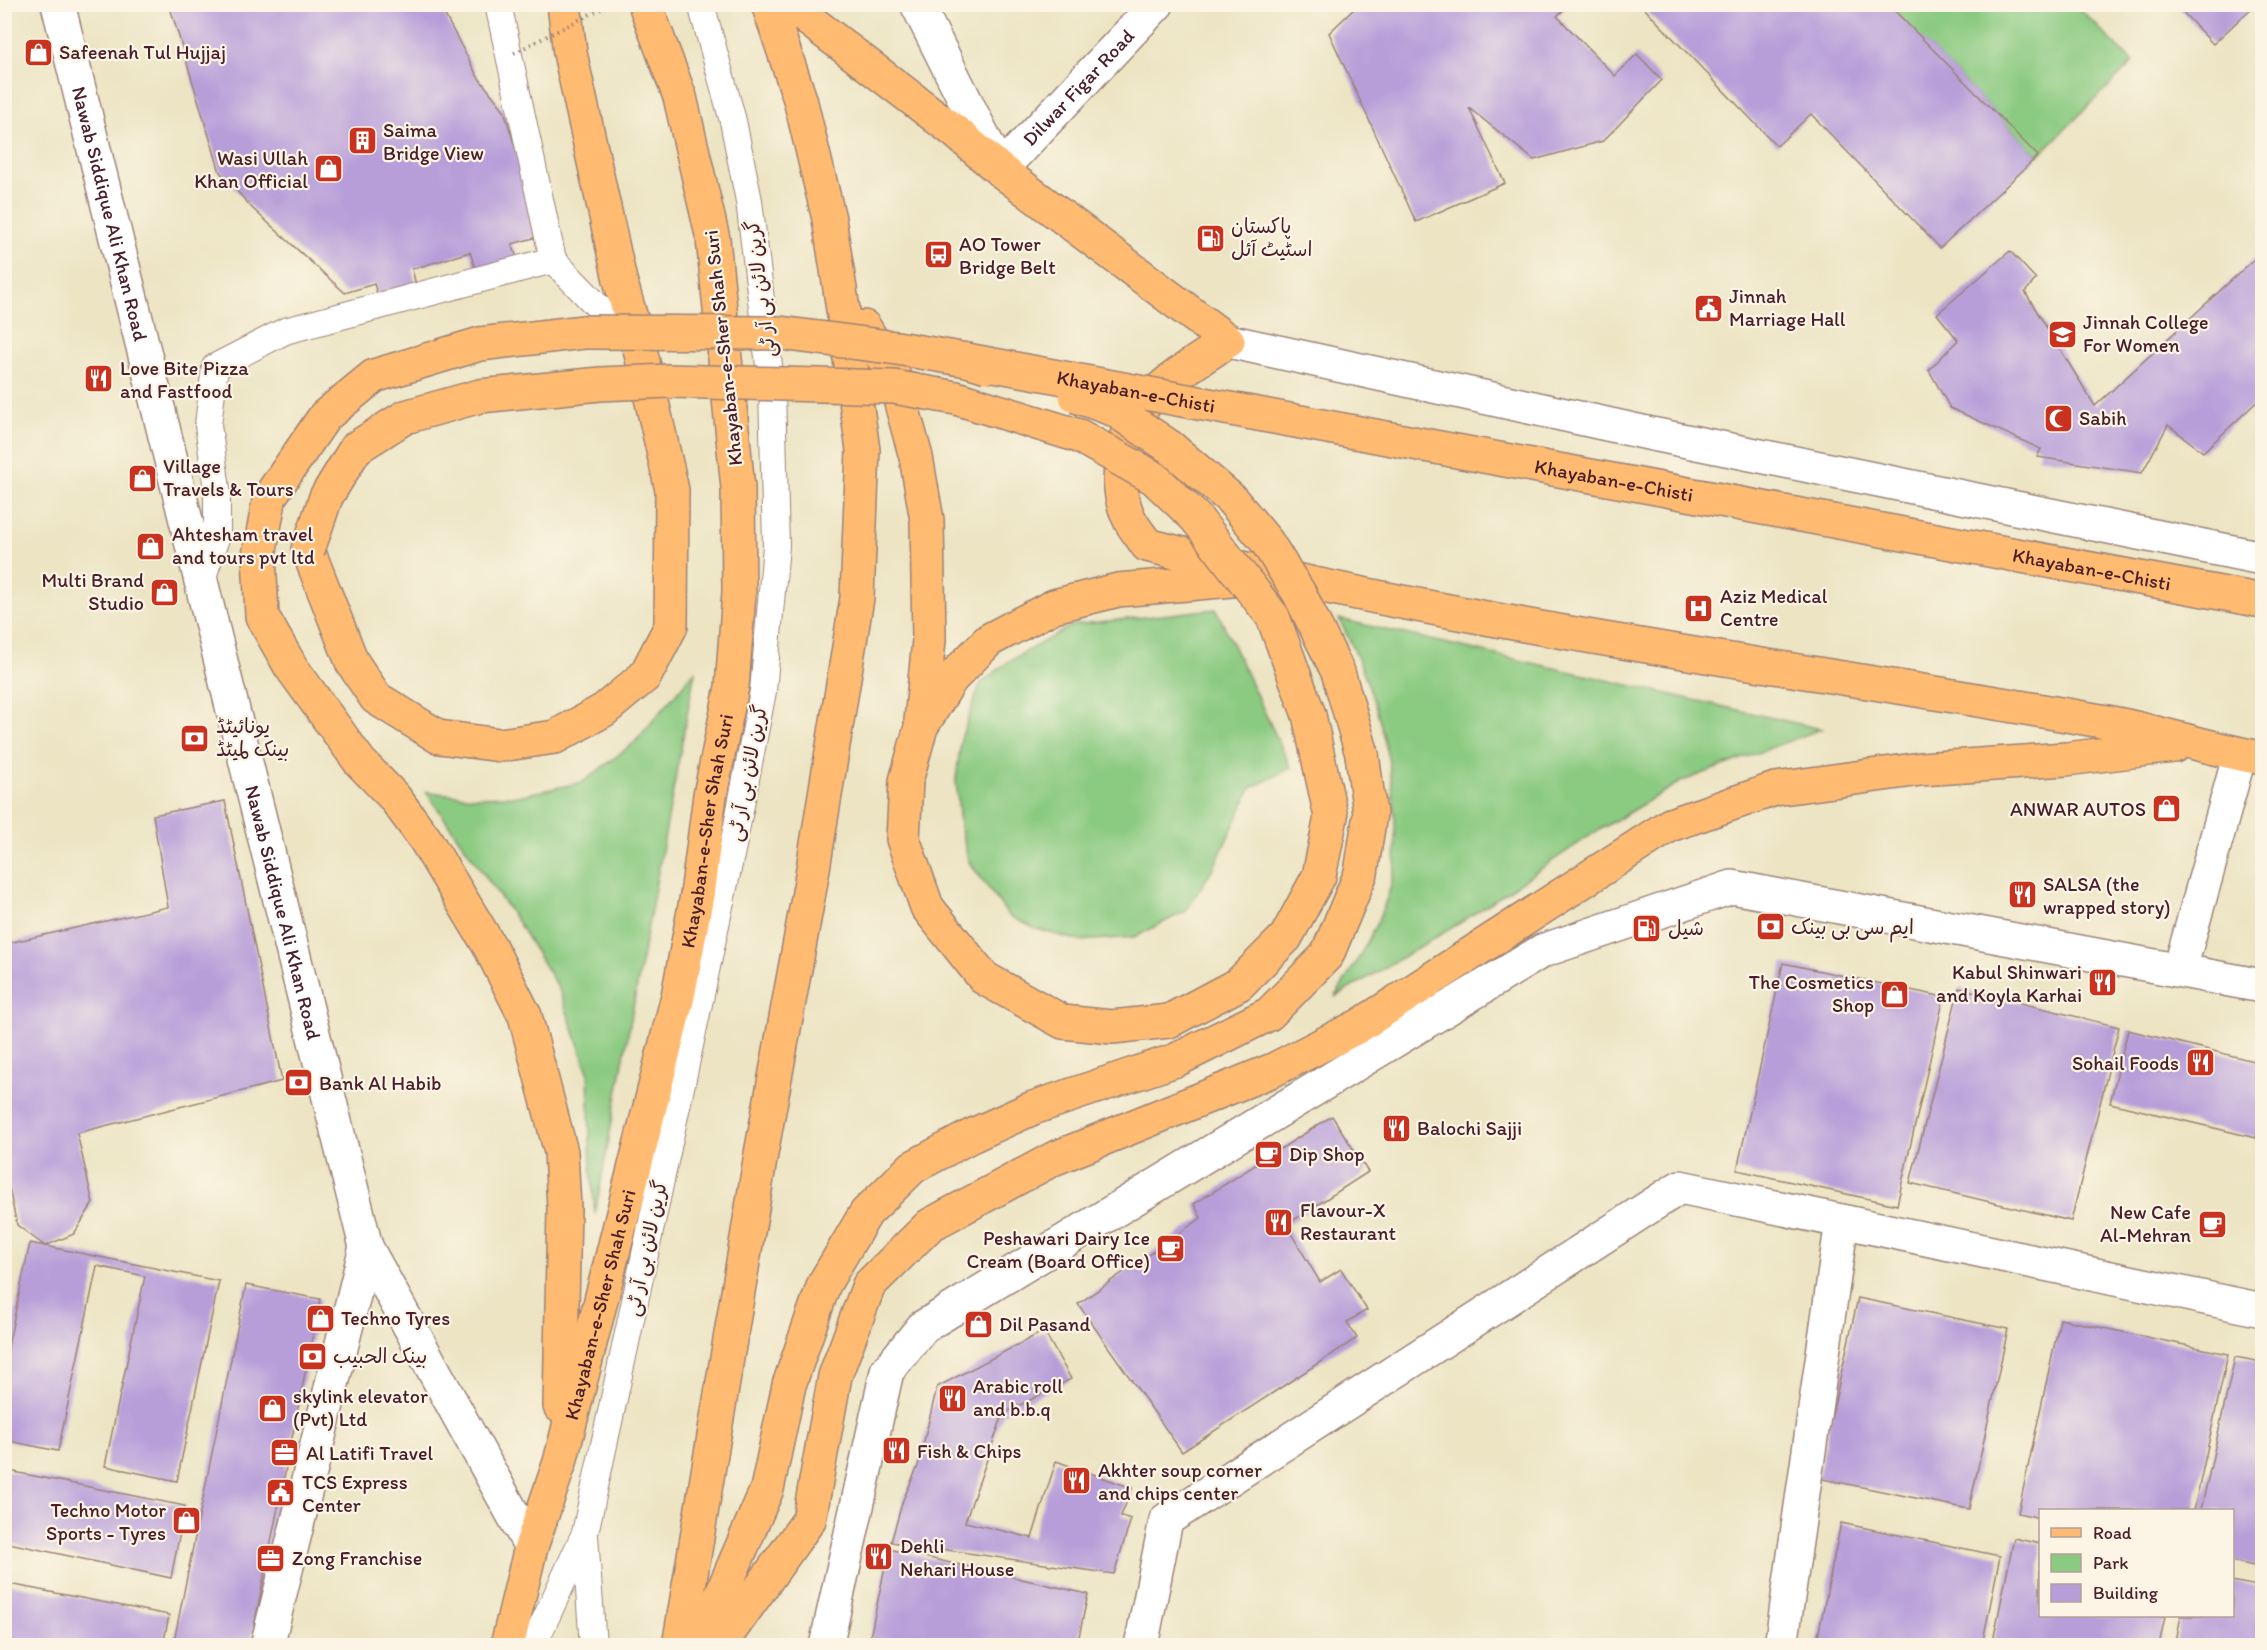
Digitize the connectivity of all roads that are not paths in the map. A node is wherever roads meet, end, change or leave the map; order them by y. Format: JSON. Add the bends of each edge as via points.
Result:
{"nodes":[{"id":1,"x":58,"y":4,"type":"edge"},
{"id":2,"x":498,"y":4,"type":"edge"},
{"id":3,"x":564,"y":4,"type":"edge"},
{"id":4,"x":645,"y":4,"type":"edge"},
{"id":5,"x":701,"y":4,"type":"edge"},
{"id":6,"x":768,"y":4,"type":"edge"},
{"id":7,"x":789,"y":4,"type":"edge"},
{"id":8,"x":917,"y":4,"type":"edge"},
{"id":9,"x":1157,"y":4,"type":"edge"},
{"id":10,"x":1000,"y":170,"type":"junction"},
{"id":11,"x":553,"y":260,"type":"junction"},
{"id":12,"x":840,"y":290,"type":"junction"},
{"id":13,"x":1228,"y":341,"type":"junction"},
{"id":14,"x":640,"y":350,"type":"junction"},
{"id":15,"x":967,"y":360,"type":"junction"},
{"id":16,"x":2262,"y":558,"type":"edge"},
{"id":17,"x":1272,"y":577,"type":"junction"},
{"id":18,"x":201,"y":583,"type":"junction"},
{"id":19,"x":2252,"y":599,"type":"edge"},
{"id":20,"x":921,"y":727,"type":"junction"},
{"id":21,"x":2196,"y":743,"type":"junction"},
{"id":22,"x":2251,"y":756,"type":"edge"},
{"id":23,"x":2180,"y":969,"type":"junction"},
{"id":24,"x":2262,"y":986,"type":"edge"},
{"id":25,"x":1842,"y":1221,"type":"junction"},
{"id":26,"x":366,"y":1247,"type":"junction"},
{"id":27,"x":2262,"y":1310,"type":"edge"},
{"id":28,"x":560,"y":1462,"type":"junction"},
{"id":29,"x":585,"y":1533,"type":"junction"},
{"id":30,"x":531,"y":1548,"type":"junction"},
{"id":31,"x":267,"y":1646,"type":"edge"},
{"id":32,"x":507,"y":1646,"type":"edge"},
{"id":33,"x":533,"y":1646,"type":"edge"},
{"id":34,"x":593,"y":1646,"type":"edge"},
{"id":35,"x":680,"y":1646,"type":"edge"},
{"id":36,"x":699,"y":1646,"type":"edge"},
{"id":37,"x":719,"y":1646,"type":"edge"},
{"id":38,"x":826,"y":1646,"type":"edge"},
{"id":39,"x":1141,"y":1646,"type":"edge"},
{"id":40,"x":1781,"y":1646,"type":"edge"}],
"edges":[{"from":1,"to":18,"type":"street","name":"Nawab Siddique Ali Khan Road"},
{"from":2,"to":11,"type":"lane"},
{"from":3,"to":14,"type":"main road","via":[[570,53],[615,258]]},
{"from":4,"to":28,"type":"main road","name":"Khayaban-e-Sher Shah Suri","via":[[680,97],[713,239],[738,488],[740,592],[732,687],[710,795],[678,996]]},
{"from":5,"to":29,"type":"lane","name":"گرین لائن بی آر ٹی","via":[[733,121],[749,201],[772,390],[776,546],[763,691],[734,841]]},
{"from":6,"to":12,"type":"main road","via":[[800,99],[829,219]]},
{"from":7,"to":10,"type":"main road"},
{"from":8,"to":10,"type":"street"},
{"from":9,"to":10,"type":"street","name":"Dilwar Figar Road"},
{"from":10,"to":13,"type":"main road"},
{"from":11,"to":14,"type":"lane"},
{"from":11,"to":18,"type":"lane","via":[[285,331],[215,367],[208,425],[217,489],[217,535]]},
{"from":12,"to":20,"type":"main road","via":[[894,374],[918,467],[929,562]]},
{"from":12,"to":35,"type":"main road","via":[[862,450],[857,598]]},
{"from":13,"to":16,"type":"street","via":[[1652,434]]},
{"from":13,"to":17,"type":"main road","via":[[1170,381],[1143,406],[1125,438],[1120,483],[1128,517],[1147,545]]},
{"from":14,"to":20,"type":"main road","bridge":true,"via":[[672,490],[671,626],[645,676],[604,710],[555,736],[500,745],[439,738],[376,698],[352,662],[308,550],[326,497],[357,448],[405,417],[480,396],[669,381],[894,387],[956,398],[1079,436],[1154,478],[1196,518],[1273,617],[1309,715],[1331,817],[1318,876],[1286,937],[1239,984],[1169,1021],[1112,1027],[1063,1022],[984,978],[927,907],[903,838],[906,782]]},
{"from":15,"to":19,"type":"main road","name":"Khayaban-e-Chisti","bridge":true},
{"from":15,"to":28,"type":"main road","bridge":true,"via":[[780,333],[584,332],[480,344],[374,376],[325,416],[270,496],[260,555],[262,616],[291,667],[360,762],[394,797],[425,839],[490,947],[525,1016],[561,1152],[564,1208]]},
{"from":15,"to":36,"type":"main road","bridge":true,"via":[[1115,410],[1170,447],[1232,499],[1267,542],[1299,593],[1338,672],[1362,754],[1370,814],[1361,873],[1327,955],[1269,1014],[1176,1060],[1033,1108],[970,1136],[913,1167],[866,1213],[824,1284],[789,1385],[767,1489]]},
{"from":17,"to":20,"type":"main road","via":[[1118,590],[1054,606],[989,639],[951,679]]},
{"from":17,"to":21,"type":"main road","via":[[1626,642],[2105,722]]},
{"from":18,"to":26,"type":"street","name":"Nawab Siddique Ali Khan Road"},
{"from":21,"to":22,"type":"main road"},
{"from":21,"to":37,"type":"main road","via":[[2066,759],[1921,769],[1775,789],[1670,825],[1359,1026],[1273,1070],[1053,1159],[930,1225],[869,1285],[835,1376],[809,1520]]},
{"from":22,"to":23,"type":"street"},
{"from":23,"to":24,"type":"street"},
{"from":23,"to":38,"type":"street","via":[[1732,887],[1542,951],[923,1327],[887,1371]]},
{"from":25,"to":27,"type":"street"},
{"from":25,"to":39,"type":"street","via":[[1680,1187],[1166,1520]]},
{"from":25,"to":40,"type":"street"},
{"from":26,"to":30,"type":"street"},
{"from":26,"to":31,"type":"street","name":"Nawab Siddique Ali Khan Road"},
{"from":28,"to":30,"type":"main road","name":"Khayaban-e-Sher Shah Suri"},
{"from":29,"to":33,"type":"lane","name":"گرین لائن بی آر ٹی"},
{"from":29,"to":34,"type":"lane","name":"گرین لائن بی آر ٹی"},
{"from":30,"to":32,"type":"main road","name":"Khayaban-e-Sher Shah Suri"}]}
